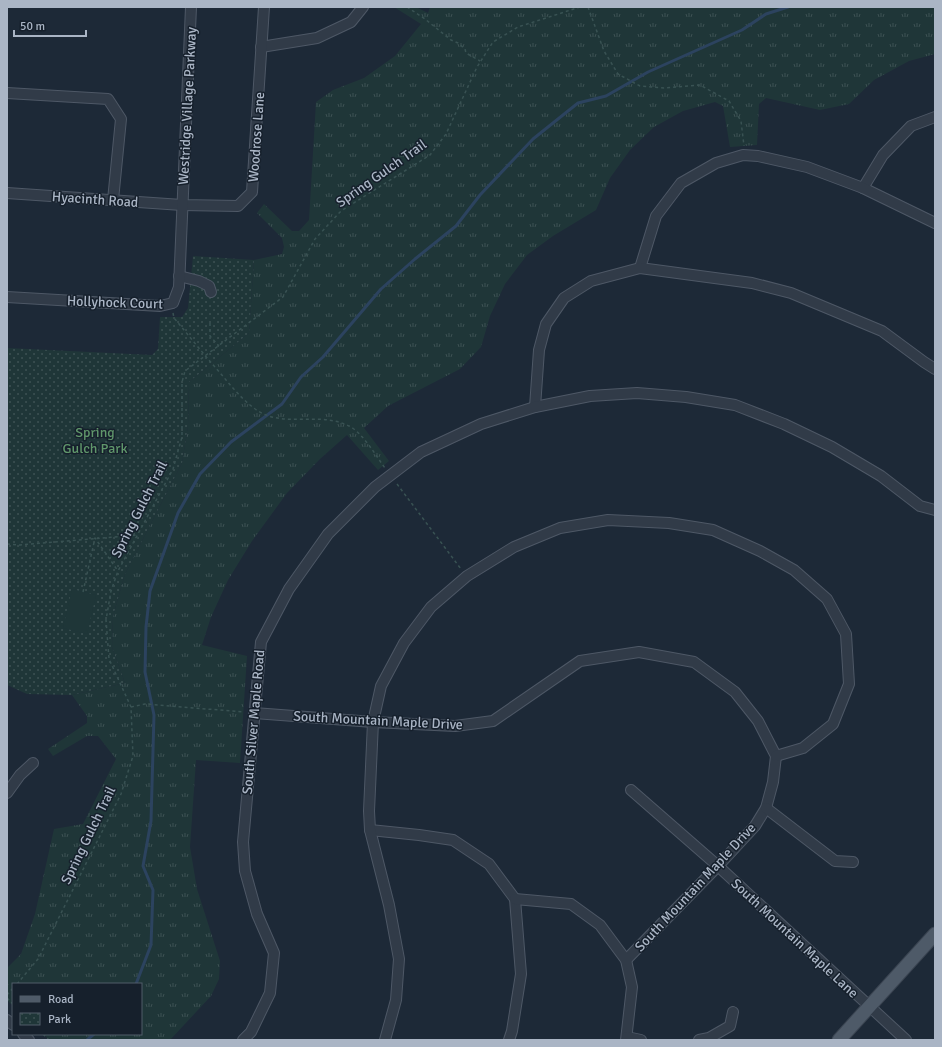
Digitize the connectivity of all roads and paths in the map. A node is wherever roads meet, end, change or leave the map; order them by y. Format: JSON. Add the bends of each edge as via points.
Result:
{"nodes":[{"id":1,"x":191,"y":7,"type":"edge"},
{"id":2,"x":264,"y":7,"type":"edge"},
{"id":3,"x":363,"y":7,"type":"edge"},
{"id":4,"x":407,"y":7,"type":"edge"},
{"id":5,"x":580,"y":7,"type":"edge"},
{"id":6,"x":588,"y":7,"type":"edge"},
{"id":7,"x":262,"y":47,"type":"junction"},
{"id":8,"x":480,"y":62,"type":"junction"},
{"id":9,"x":7,"y":93,"type":"edge"},
{"id":10,"x":935,"y":117,"type":"edge"},
{"id":11,"x":743,"y":155,"type":"junction"},
{"id":12,"x":863,"y":188,"type":"junction"},
{"id":13,"x":7,"y":193,"type":"edge"},
{"id":14,"x":113,"y":200,"type":"junction"},
{"id":15,"x":182,"y":205,"type":"junction"},
{"id":16,"x":935,"y":223,"type":"edge"},
{"id":17,"x":640,"y":268,"type":"junction"},
{"id":18,"x":179,"y":276,"type":"junction"},
{"id":19,"x":211,"y":292,"type":"dead end"},
{"id":20,"x":7,"y":297,"type":"edge"},
{"id":21,"x":172,"y":303,"type":"junction"},
{"id":22,"x":210,"y":323,"type":"dead end"},
{"id":23,"x":219,"y":346,"type":"junction"},
{"id":24,"x":205,"y":356,"type":"junction"},
{"id":25,"x":935,"y":369,"type":"edge"},
{"id":26,"x":535,"y":407,"type":"junction"},
{"id":27,"x":274,"y":418,"type":"dead end"},
{"id":28,"x":935,"y":510,"type":"edge"},
{"id":29,"x":138,"y":535,"type":"junction"},
{"id":30,"x":95,"y":538,"type":"junction"},
{"id":31,"x":7,"y":544,"type":"edge"},
{"id":32,"x":118,"y":571,"type":"junction"},
{"id":33,"x":83,"y":592,"type":"dead end"},
{"id":34,"x":130,"y":707,"type":"junction"},
{"id":35,"x":254,"y":713,"type":"junction"},
{"id":36,"x":373,"y":722,"type":"junction"},
{"id":37,"x":776,"y":756,"type":"junction"},
{"id":38,"x":33,"y":763,"type":"dead end"},
{"id":39,"x":631,"y":790,"type":"dead end"},
{"id":40,"x":7,"y":793,"type":"edge"},
{"id":41,"x":766,"y":808,"type":"junction"},
{"id":42,"x":370,"y":830,"type":"junction"},
{"id":43,"x":853,"y":862,"type":"dead end"},
{"id":44,"x":718,"y":866,"type":"junction"},
{"id":45,"x":515,"y":899,"type":"junction"},
{"id":46,"x":935,"y":934,"type":"edge"},
{"id":47,"x":626,"y":960,"type":"junction"},
{"id":48,"x":17,"y":983,"type":"edge"},
{"id":49,"x":870,"y":1006,"type":"junction"},
{"id":50,"x":733,"y":1012,"type":"dead end"},
{"id":51,"x":626,"y":1038,"type":"edge"},
{"id":52,"x":243,"y":1040,"type":"edge"},
{"id":53,"x":385,"y":1040,"type":"edge"},
{"id":54,"x":509,"y":1040,"type":"edge"},
{"id":55,"x":641,"y":1040,"type":"edge"},
{"id":56,"x":700,"y":1040,"type":"edge"},
{"id":57,"x":839,"y":1040,"type":"edge"},
{"id":58,"x":906,"y":1040,"type":"edge"}],
"edges":[{"from":1,"to":15,"type":"street","name":"Westridge Village Parkway"},
{"from":2,"to":7,"type":"street","name":"Woodrose Lane"},
{"from":3,"to":7,"type":"street","via":[[351,22],[317,38]]},
{"from":4,"to":8,"type":"path","via":[[465,48],[466,53]]},
{"from":5,"to":8,"type":"path","name":"Spring Gulch Trail","via":[[518,26],[493,42]]},
{"from":6,"to":11,"type":"path","via":[[604,52],[618,74],[637,85],[664,88],[700,85],[729,101],[741,121]]},
{"from":7,"to":15,"type":"street","name":"Woodrose Lane","via":[[252,192],[238,206]]},
{"from":8,"to":23,"type":"path","name":"Spring Gulch Trail","via":[[446,134],[430,155],[341,211],[315,239],[283,297]]},
{"from":9,"to":14,"type":"street","via":[[108,99],[121,119]]},
{"from":10,"to":12,"type":"street","via":[[911,126],[883,156]]},
{"from":11,"to":12,"type":"street","via":[[807,167]]},
{"from":11,"to":17,"type":"street","via":[[716,163],[681,183],[656,216]]},
{"from":12,"to":16,"type":"street"},
{"from":13,"to":14,"type":"street","name":"Hyacinth Road"},
{"from":14,"to":15,"type":"street","name":"Hyacinth Road"},
{"from":15,"to":18,"type":"street","name":"Hollyhock Court"},
{"from":17,"to":25,"type":"street","via":[[752,283],[791,293],[882,331]]},
{"from":17,"to":26,"type":"street","via":[[591,281],[564,298],[546,324],[539,350]]},
{"from":18,"to":19,"type":"street","via":[[199,281],[209,286]]},
{"from":18,"to":21,"type":"street","name":"Hollyhock Court","via":[[179,287]]},
{"from":20,"to":21,"type":"street","name":"Hollyhock Court","via":[[160,306]]},
{"from":21,"to":24,"type":"path","via":[[174,318]]},
{"from":22,"to":23,"type":"path","via":[[210,336]]},
{"from":23,"to":24,"type":"path","name":"Spring Gulch Trail"},
{"from":24,"to":27,"type":"path","via":[[242,398]]},
{"from":24,"to":29,"type":"path","name":"Spring Gulch Trail","via":[[185,371],[182,382],[182,437],[173,469]]},
{"from":26,"to":28,"type":"street","name":"South Silver Maple Road","via":[[590,396],[637,393],[735,405],[784,424],[832,448],[881,476],[920,506]]},
{"from":26,"to":35,"type":"street","name":"South Silver Maple Road","via":[[481,424],[421,452],[375,487],[328,534],[289,589],[261,642]]},
{"from":29,"to":30,"type":"path"},
{"from":29,"to":32,"type":"path","name":"Spring Gulch Trail"},
{"from":30,"to":31,"type":"path"},
{"from":30,"to":32,"type":"path"},
{"from":30,"to":33,"type":"path"},
{"from":32,"to":34,"type":"path","name":"Spring Gulch Trail","via":[[111,591],[106,620],[109,659]]},
{"from":34,"to":35,"type":"path","via":[[145,704]]},
{"from":34,"to":48,"type":"path","name":"Spring Gulch Trail","via":[[133,756],[121,794],[38,959]]},
{"from":35,"to":36,"type":"street","name":"South Mountain Maple Drive"},
{"from":35,"to":52,"type":"street","name":"South Silver Maple Road","via":[[243,842],[245,870],[257,914],[274,952],[270,993],[251,1032]]},
{"from":36,"to":37,"type":"street","name":"South Mountain Maple Drive","via":[[455,726],[493,721],[580,661],[639,652],[694,662],[735,692],[758,721]]},
{"from":36,"to":37,"type":"street","via":[[381,686],[404,643],[431,607],[467,576],[514,547],[560,528],[608,520],[669,523],[713,530],[794,570],[827,599],[846,634],[849,684],[833,724],[803,748]]},
{"from":36,"to":42,"type":"street"},
{"from":37,"to":41,"type":"street","name":"South Mountain Maple Drive"},
{"from":38,"to":40,"type":"street"},
{"from":39,"to":44,"type":"street","name":"South Mountain Maple Lane"},
{"from":41,"to":43,"type":"street","via":[[836,861]]},
{"from":41,"to":44,"type":"street","name":"South Mountain Maple Drive","via":[[755,826]]},
{"from":42,"to":45,"type":"street","via":[[453,840],[489,864]]},
{"from":42,"to":53,"type":"street","via":[[389,905],[399,959],[396,1000]]},
{"from":44,"to":47,"type":"street","name":"South Mountain Maple Drive"},
{"from":44,"to":49,"type":"street","name":"South Mountain Maple Lane"},
{"from":45,"to":47,"type":"street","via":[[570,904],[600,925]]},
{"from":45,"to":54,"type":"street","via":[[521,974]]},
{"from":46,"to":49,"type":"main road"},
{"from":47,"to":51,"type":"street","via":[[632,987]]},
{"from":49,"to":57,"type":"main road"},
{"from":49,"to":58,"type":"street","name":"South Mountain Maple Lane"},
{"from":50,"to":56,"type":"street","via":[[730,1026]]},
{"from":51,"to":55,"type":"street"}]}
